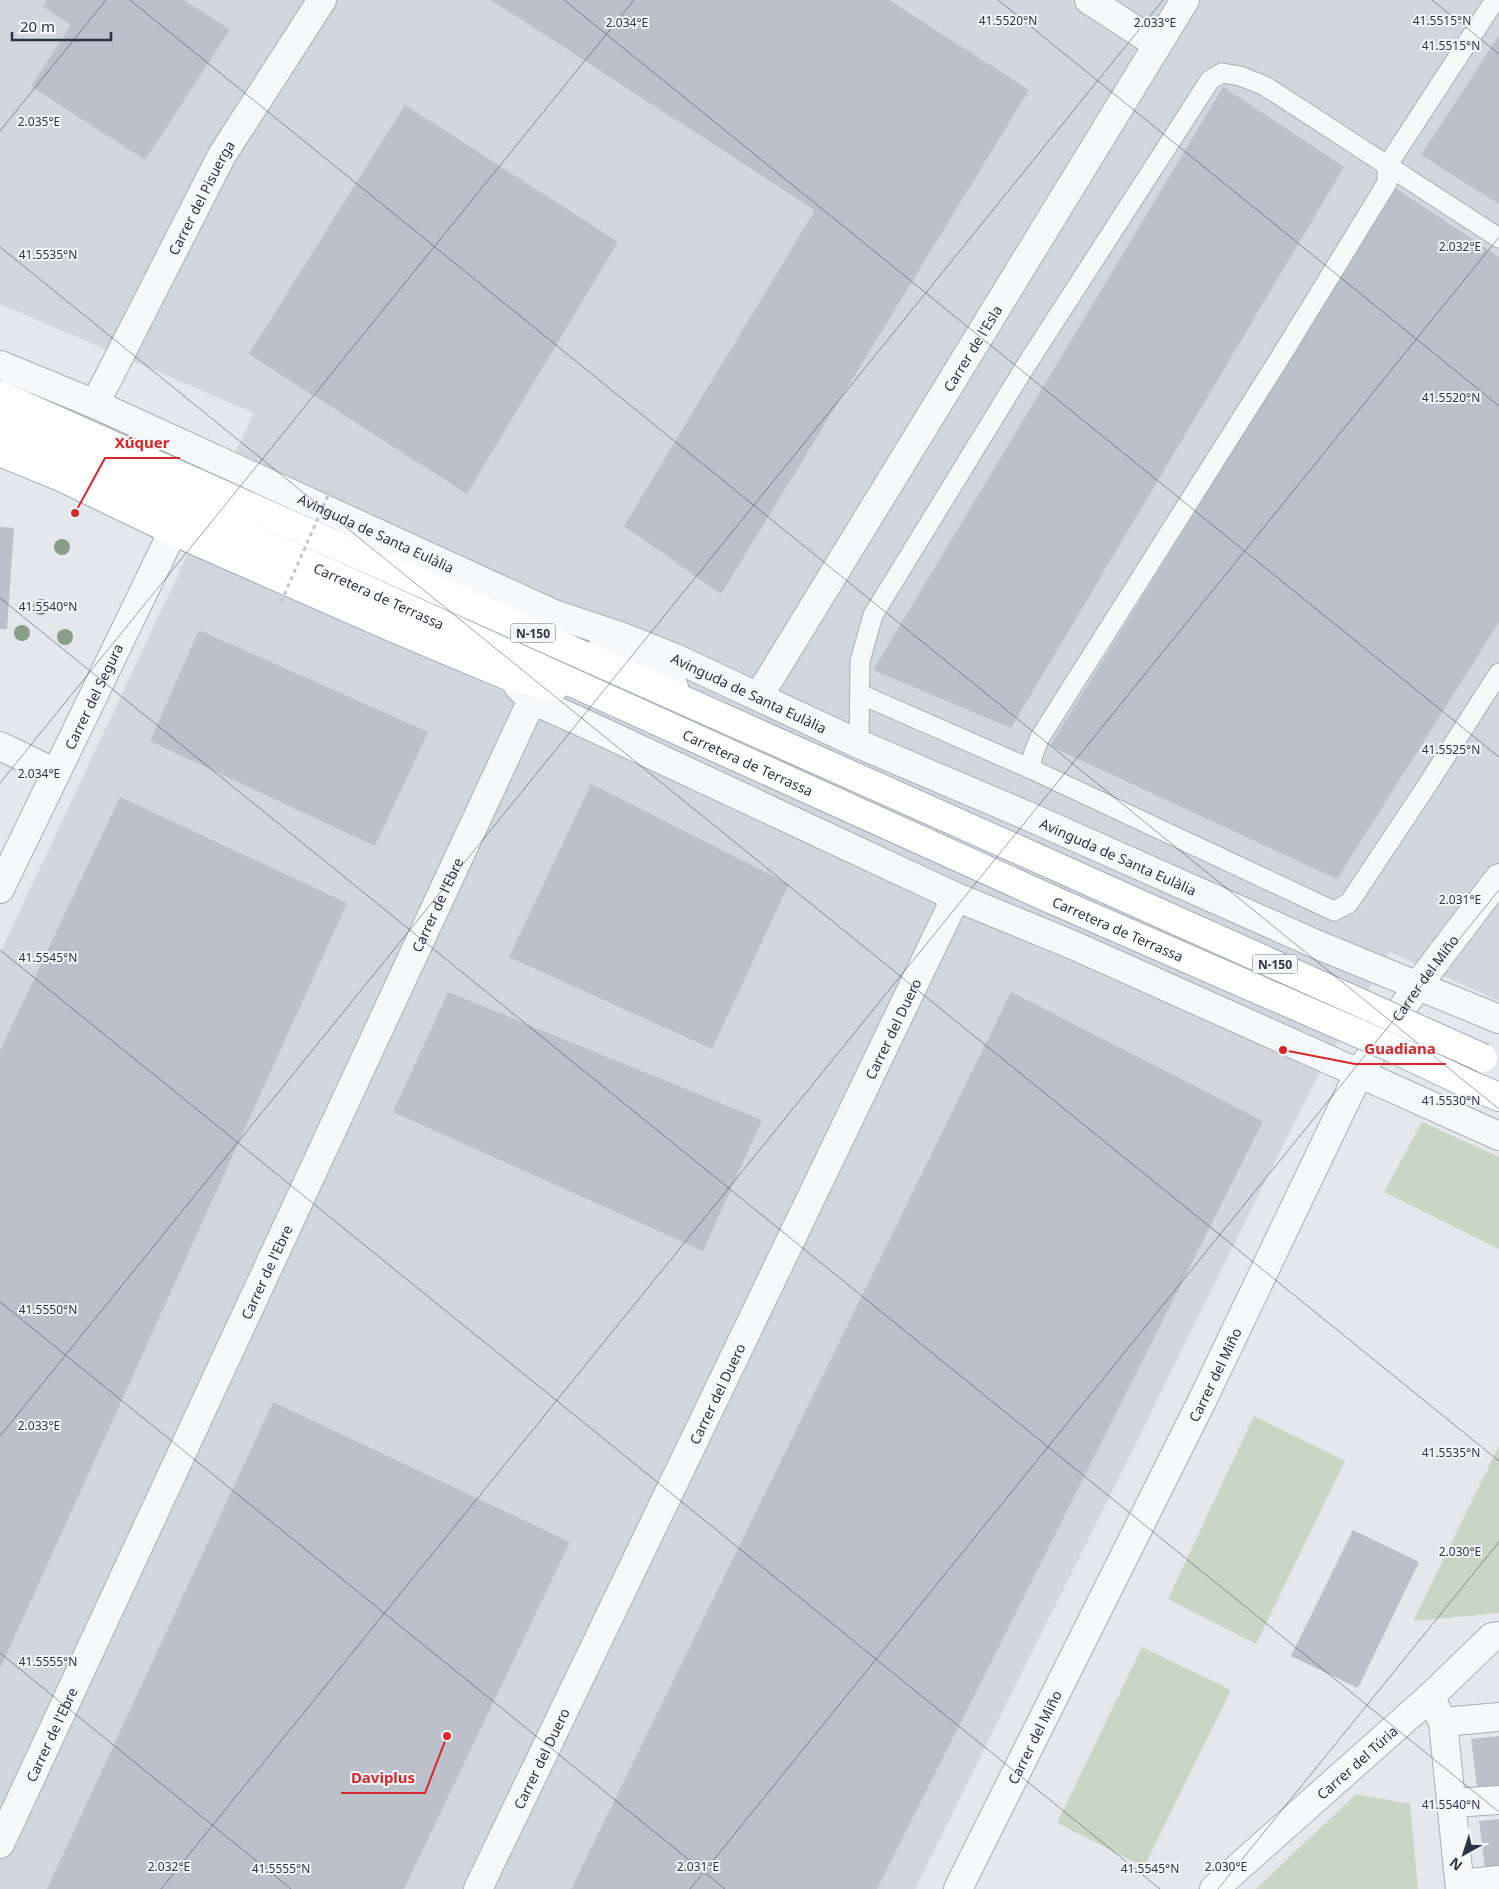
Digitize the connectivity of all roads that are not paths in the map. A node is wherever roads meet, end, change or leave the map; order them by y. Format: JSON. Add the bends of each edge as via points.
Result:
{"nodes":[{"id":1,"x":322,"y":0,"type":"edge"},
{"id":2,"x":1089,"y":0,"type":"edge"},
{"id":3,"x":1185,"y":0,"type":"edge"},
{"id":4,"x":1495,"y":0,"type":"edge"},
{"id":5,"x":1157,"y":44,"type":"junction"},
{"id":6,"x":1387,"y":166,"type":"junction"},
{"id":7,"x":1499,"y":238,"type":"edge"},
{"id":8,"x":0,"y":365,"type":"edge"},
{"id":9,"x":0,"y":395,"type":"edge"},
{"id":10,"x":95,"y":404,"type":"junction"},
{"id":11,"x":0,"y":424,"type":"edge"},
{"id":12,"x":0,"y":452,"type":"edge"},
{"id":13,"x":174,"y":531,"type":"junction"},
{"id":14,"x":554,"y":614,"type":"junction"},
{"id":15,"x":1499,"y":673,"type":"edge"},
{"id":16,"x":508,"y":676,"type":"junction"},
{"id":17,"x":860,"y":694,"type":"junction"},
{"id":18,"x":759,"y":696,"type":"junction"},
{"id":19,"x":532,"y":700,"type":"junction"},
{"id":20,"x":620,"y":704,"type":"junction"},
{"id":21,"x":721,"y":718,"type":"junction"},
{"id":22,"x":860,"y":744,"type":"junction"},
{"id":23,"x":0,"y":746,"type":"edge"},
{"id":24,"x":1031,"y":769,"type":"junction"},
{"id":25,"x":56,"y":773,"type":"junction"},
{"id":26,"x":1499,"y":878,"type":"edge"},
{"id":27,"x":0,"y":889,"type":"edge"},
{"id":28,"x":956,"y":897,"type":"junction"},
{"id":29,"x":1418,"y":985,"type":"junction"},
{"id":30,"x":1499,"y":1019,"type":"edge"},
{"id":31,"x":1491,"y":1061,"type":"edge"},
{"id":32,"x":1359,"y":1073,"type":"junction"},
{"id":33,"x":1499,"y":1098,"type":"edge"},
{"id":34,"x":1499,"y":1136,"type":"edge"},
{"id":35,"x":1496,"y":1636,"type":"edge"},
{"id":36,"x":1430,"y":1697,"type":"junction"},
{"id":37,"x":1499,"y":1717,"type":"edge"},
{"id":38,"x":1443,"y":1722,"type":"junction"},
{"id":39,"x":1499,"y":1800,"type":"edge"},
{"id":40,"x":1452,"y":1803,"type":"junction"},
{"id":41,"x":0,"y":1844,"type":"edge"},
{"id":42,"x":1499,"y":1880,"type":"edge"},
{"id":43,"x":1460,"y":1886,"type":"edge"},
{"id":44,"x":478,"y":1889,"type":"edge"},
{"id":45,"x":958,"y":1889,"type":"edge"},
{"id":46,"x":1214,"y":1889,"type":"edge"}],
"edges":[{"from":1,"to":10,"type":"street","name":"Carrer del Pisuerga","via":[[222,155]]},
{"from":2,"to":5,"type":"street"},
{"from":3,"to":5,"type":"street","name":"Carrer de l'Esla"},
{"from":4,"to":6,"type":"lane"},
{"from":5,"to":18,"type":"street","name":"Carrer de l'Esla"},
{"from":6,"to":7,"type":"lane"},
{"from":6,"to":17,"type":"lane","via":[[1265,86],[1222,73],[1210,80],[1025,367],[873,615],[860,661]]},
{"from":6,"to":24,"type":"lane","via":[[1388,183],[1039,738]]},
{"from":8,"to":10,"type":"street","name":"Avinguda de Santa Eulàlia"},
{"from":9,"to":21,"type":"main road","name":"Carretera de Terrassa","number":"N-150"},
{"from":10,"to":14,"type":"street","name":"Avinguda de Santa Eulàlia"},
{"from":11,"to":20,"type":"main road","name":"Carretera de Terrassa","number":"N-150"},
{"from":12,"to":13,"type":"main road"},
{"from":13,"to":16,"type":"main road"},
{"from":13,"to":25,"type":"street","name":"Carrer del Segura"},
{"from":14,"to":18,"type":"street","name":"Avinguda de Santa Eulàlia","via":[[673,657]]},
{"from":14,"to":21,"type":"street","name":"Carretera de Terrassa"},
{"from":15,"to":24,"type":"lane","via":[[1349,903],[1334,911]]},
{"from":16,"to":19,"type":"street"},
{"from":16,"to":20,"type":"main road"},
{"from":17,"to":22,"type":"lane"},
{"from":17,"to":24,"type":"lane"},
{"from":18,"to":22,"type":"street","name":"Avinguda de Santa Eulàlia"},
{"from":19,"to":28,"type":"street"},
{"from":19,"to":41,"type":"street","name":"Carrer de l'Ebre"},
{"from":20,"to":33,"type":"main road","name":"Carretera de Terrassa","number":"N-150","bridge":true},
{"from":21,"to":31,"type":"main road","name":"Carretera de Terrassa","number":"N-150","bridge":true},
{"from":22,"to":29,"type":"street","name":"Avinguda de Santa Eulàlia","via":[[1318,945]]},
{"from":23,"to":25,"type":"street"},
{"from":25,"to":27,"type":"street","name":"Carrer del Segura"},
{"from":26,"to":29,"type":"street","name":"Carrer del Miño"},
{"from":28,"to":32,"type":"street","via":[[1073,945]]},
{"from":28,"to":44,"type":"street","name":"Carrer del Duero"},
{"from":29,"to":30,"type":"street","name":"Avinguda de Santa Eulàlia"},
{"from":29,"to":32,"type":"street","name":"Carrer del Miño"},
{"from":32,"to":34,"type":"street"},
{"from":32,"to":45,"type":"street","name":"Carrer del Miño","via":[[1201,1403]]},
{"from":35,"to":36,"type":"street","name":"Carrer del Túria"},
{"from":36,"to":38,"type":"street"},
{"from":36,"to":46,"type":"street","name":"Carrer del Túria"},
{"from":37,"to":38,"type":"street"},
{"from":38,"to":40,"type":"street"},
{"from":39,"to":40,"type":"street"},
{"from":40,"to":43,"type":"street"},
{"from":42,"to":43,"type":"street"}]}
